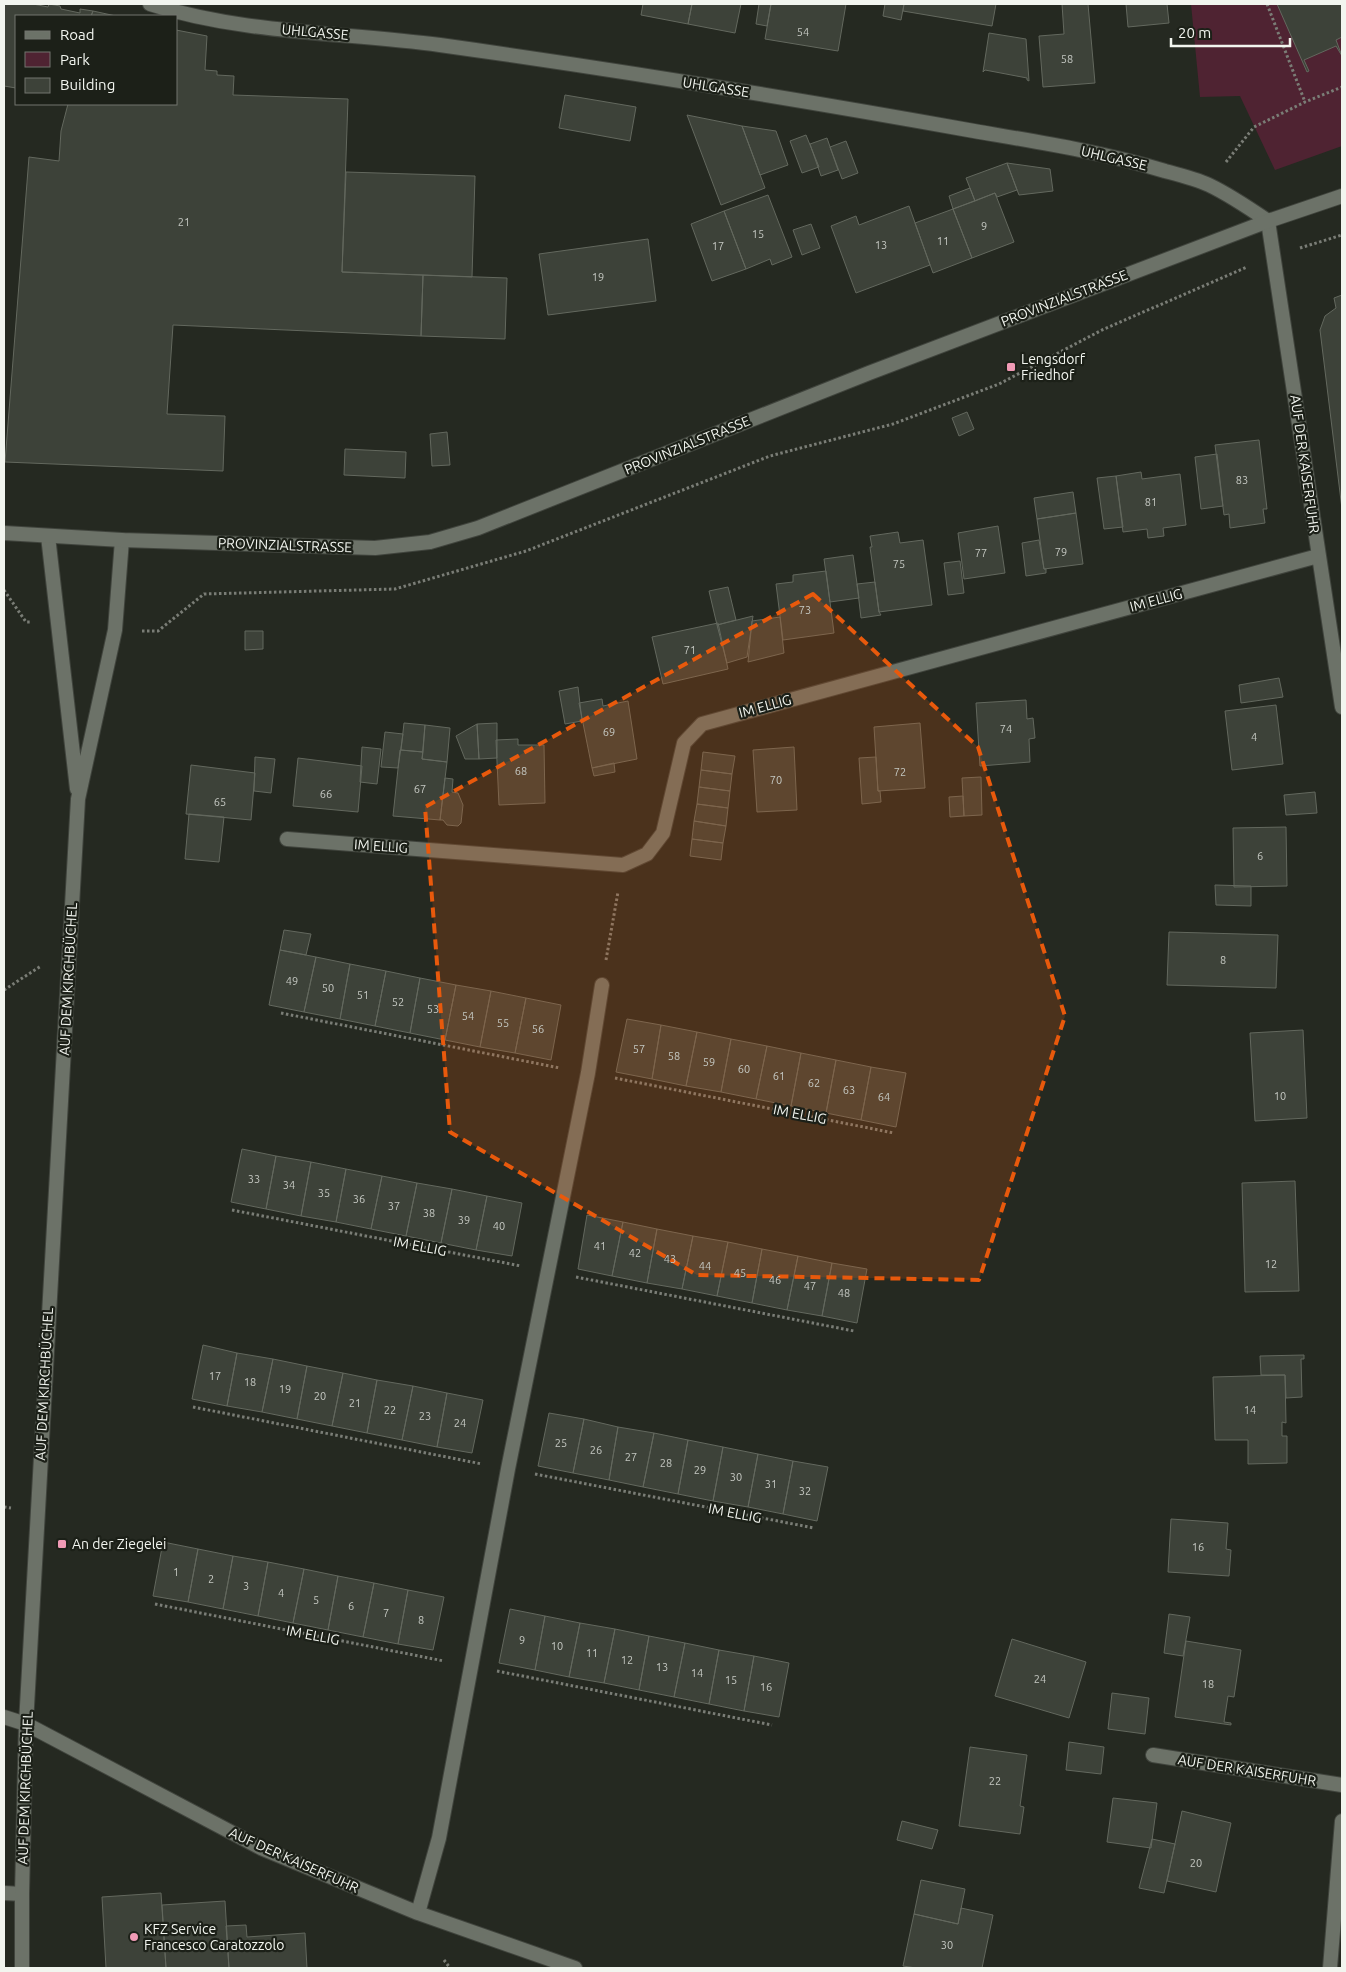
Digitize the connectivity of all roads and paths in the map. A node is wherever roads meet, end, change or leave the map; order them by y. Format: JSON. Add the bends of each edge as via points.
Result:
{"nodes":[{"id":1,"x":150,"y":4,"type":"edge"},
{"id":2,"x":1267,"y":4,"type":"edge"},
{"id":3,"x":1342,"y":87,"type":"edge"},
{"id":4,"x":1305,"y":102,"type":"junction"},
{"id":5,"x":1208,"y":184,"type":"junction"},
{"id":6,"x":1342,"y":196,"type":"edge"},
{"id":7,"x":1268,"y":221,"type":"junction"},
{"id":8,"x":1342,"y":235,"type":"edge"},
{"id":9,"x":1274,"y":255,"type":"junction"},
{"id":10,"x":4,"y":533,"type":"edge"},
{"id":11,"x":48,"y":536,"type":"junction"},
{"id":12,"x":122,"y":540,"type":"junction"},
{"id":13,"x":1318,"y":556,"type":"junction"},
{"id":14,"x":1342,"y":708,"type":"edge"},
{"id":15,"x":78,"y":800,"type":"junction"},
{"id":16,"x":288,"y":839,"type":"dead end"},
{"id":17,"x":623,"y":865,"type":"junction"},
{"id":18,"x":70,"y":947,"type":"junction"},
{"id":19,"x":602,"y":985,"type":"joint"},
{"id":20,"x":4,"y":990,"type":"edge"},
{"id":21,"x":281,"y":1013,"type":"dead end"},
{"id":22,"x":588,"y":1073,"type":"junction"},
{"id":23,"x":894,"y":1133,"type":"dead end"},
{"id":24,"x":232,"y":1210,"type":"dead end"},
{"id":25,"x":549,"y":1271,"type":"junction"},
{"id":26,"x":854,"y":1331,"type":"dead end"},
{"id":27,"x":193,"y":1407,"type":"dead end"},
{"id":28,"x":508,"y":1469,"type":"junction"},
{"id":29,"x":814,"y":1528,"type":"dead end"},
{"id":30,"x":155,"y":1604,"type":"dead end"},
{"id":31,"x":471,"y":1666,"type":"junction"},
{"id":32,"x":4,"y":1717,"type":"edge"},
{"id":33,"x":26,"y":1724,"type":"junction"},
{"id":34,"x":772,"y":1725,"type":"dead end"},
{"id":35,"x":1153,"y":1754,"type":"dead end"},
{"id":36,"x":1342,"y":1785,"type":"edge"},
{"id":37,"x":1342,"y":1821,"type":"edge"},
{"id":38,"x":4,"y":1893,"type":"edge"},
{"id":39,"x":22,"y":1894,"type":"junction"},
{"id":40,"x":418,"y":1914,"type":"junction"},
{"id":41,"x":444,"y":1960,"type":"dead end"},
{"id":42,"x":22,"y":1968,"type":"edge"},
{"id":43,"x":450,"y":1968,"type":"edge"},
{"id":44,"x":575,"y":1968,"type":"edge"},
{"id":45,"x":1330,"y":1968,"type":"edge"}],
"edges":[{"from":1,"to":5,"type":"street","name":"UHLGASSE","via":[[243,25],[398,40],[555,61],[899,117],[1137,162]]},
{"from":2,"to":4,"type":"path"},
{"from":3,"to":4,"type":"path"},
{"from":4,"to":5,"type":"path","via":[[1254,127]]},
{"from":5,"to":7,"type":"street","name":"UHLGASSE"},
{"from":6,"to":7,"type":"street","name":"PROVINZIALSTRASSE"},
{"from":7,"to":9,"type":"street","name":"AUF DER KAISERFUHR"},
{"from":7,"to":12,"type":"street","name":"PROVINZIALSTRASSE","via":[[869,372],[478,528],[430,542],[375,548]]},
{"from":8,"to":9,"type":"path"},
{"from":9,"to":13,"type":"street","name":"AUF DER KAISERFUHR"},
{"from":10,"to":11,"type":"street","name":"PROVINZIALSTRASSE"},
{"from":11,"to":12,"type":"street","name":"PROVINZIALSTRASSE"},
{"from":11,"to":15,"type":"street","name":"AUF DEM KIRCHBÜCHEL"},
{"from":12,"to":15,"type":"street","name":"AUF DEM KIRCHBÜCHEL","via":[[116,630]]},
{"from":13,"to":14,"type":"street","name":"AUF DER KAISERFUHR"},
{"from":13,"to":17,"type":"street","name":"IM ELLIG","via":[[702,724],[684,743],[663,833],[647,854]]},
{"from":15,"to":18,"type":"street","name":"AUF DEM KIRCHBÜCHEL"},
{"from":16,"to":17,"type":"street","name":"IM ELLIG"},
{"from":17,"to":19,"type":"path"},
{"from":18,"to":20,"type":"path"},
{"from":18,"to":33,"type":"street","name":"AUF DEM KIRCHBÜCHEL"},
{"from":19,"to":22,"type":"street"},
{"from":21,"to":22,"type":"path","name":"IM ELLIG"},
{"from":22,"to":23,"type":"path","name":"IM ELLIG"},
{"from":22,"to":25,"type":"street"},
{"from":24,"to":25,"type":"path","name":"IM ELLIG"},
{"from":25,"to":26,"type":"path","name":"IM ELLIG"},
{"from":25,"to":28,"type":"street"},
{"from":27,"to":28,"type":"path","name":"IM ELLIG"},
{"from":28,"to":29,"type":"path","name":"IM ELLIG"},
{"from":28,"to":31,"type":"street"},
{"from":30,"to":31,"type":"path","name":"IM ELLIG"},
{"from":31,"to":34,"type":"path","name":"IM ELLIG"},
{"from":31,"to":40,"type":"street","via":[[439,1838]]},
{"from":32,"to":33,"type":"street"},
{"from":33,"to":39,"type":"street","name":"AUF DEM KIRCHBÜCHEL"},
{"from":33,"to":40,"type":"street","name":"AUF DER KAISERFUHR","via":[[261,1848]]},
{"from":35,"to":36,"type":"street","name":"AUF DER KAISERFUHR"},
{"from":37,"to":45,"type":"street"},
{"from":38,"to":39,"type":"street"},
{"from":39,"to":42,"type":"street","name":"AUF DEM KIRCHBÜCHEL"},
{"from":40,"to":44,"type":"street","name":"AUF DER KAISERFUHR"},
{"from":41,"to":43,"type":"path"}]}
